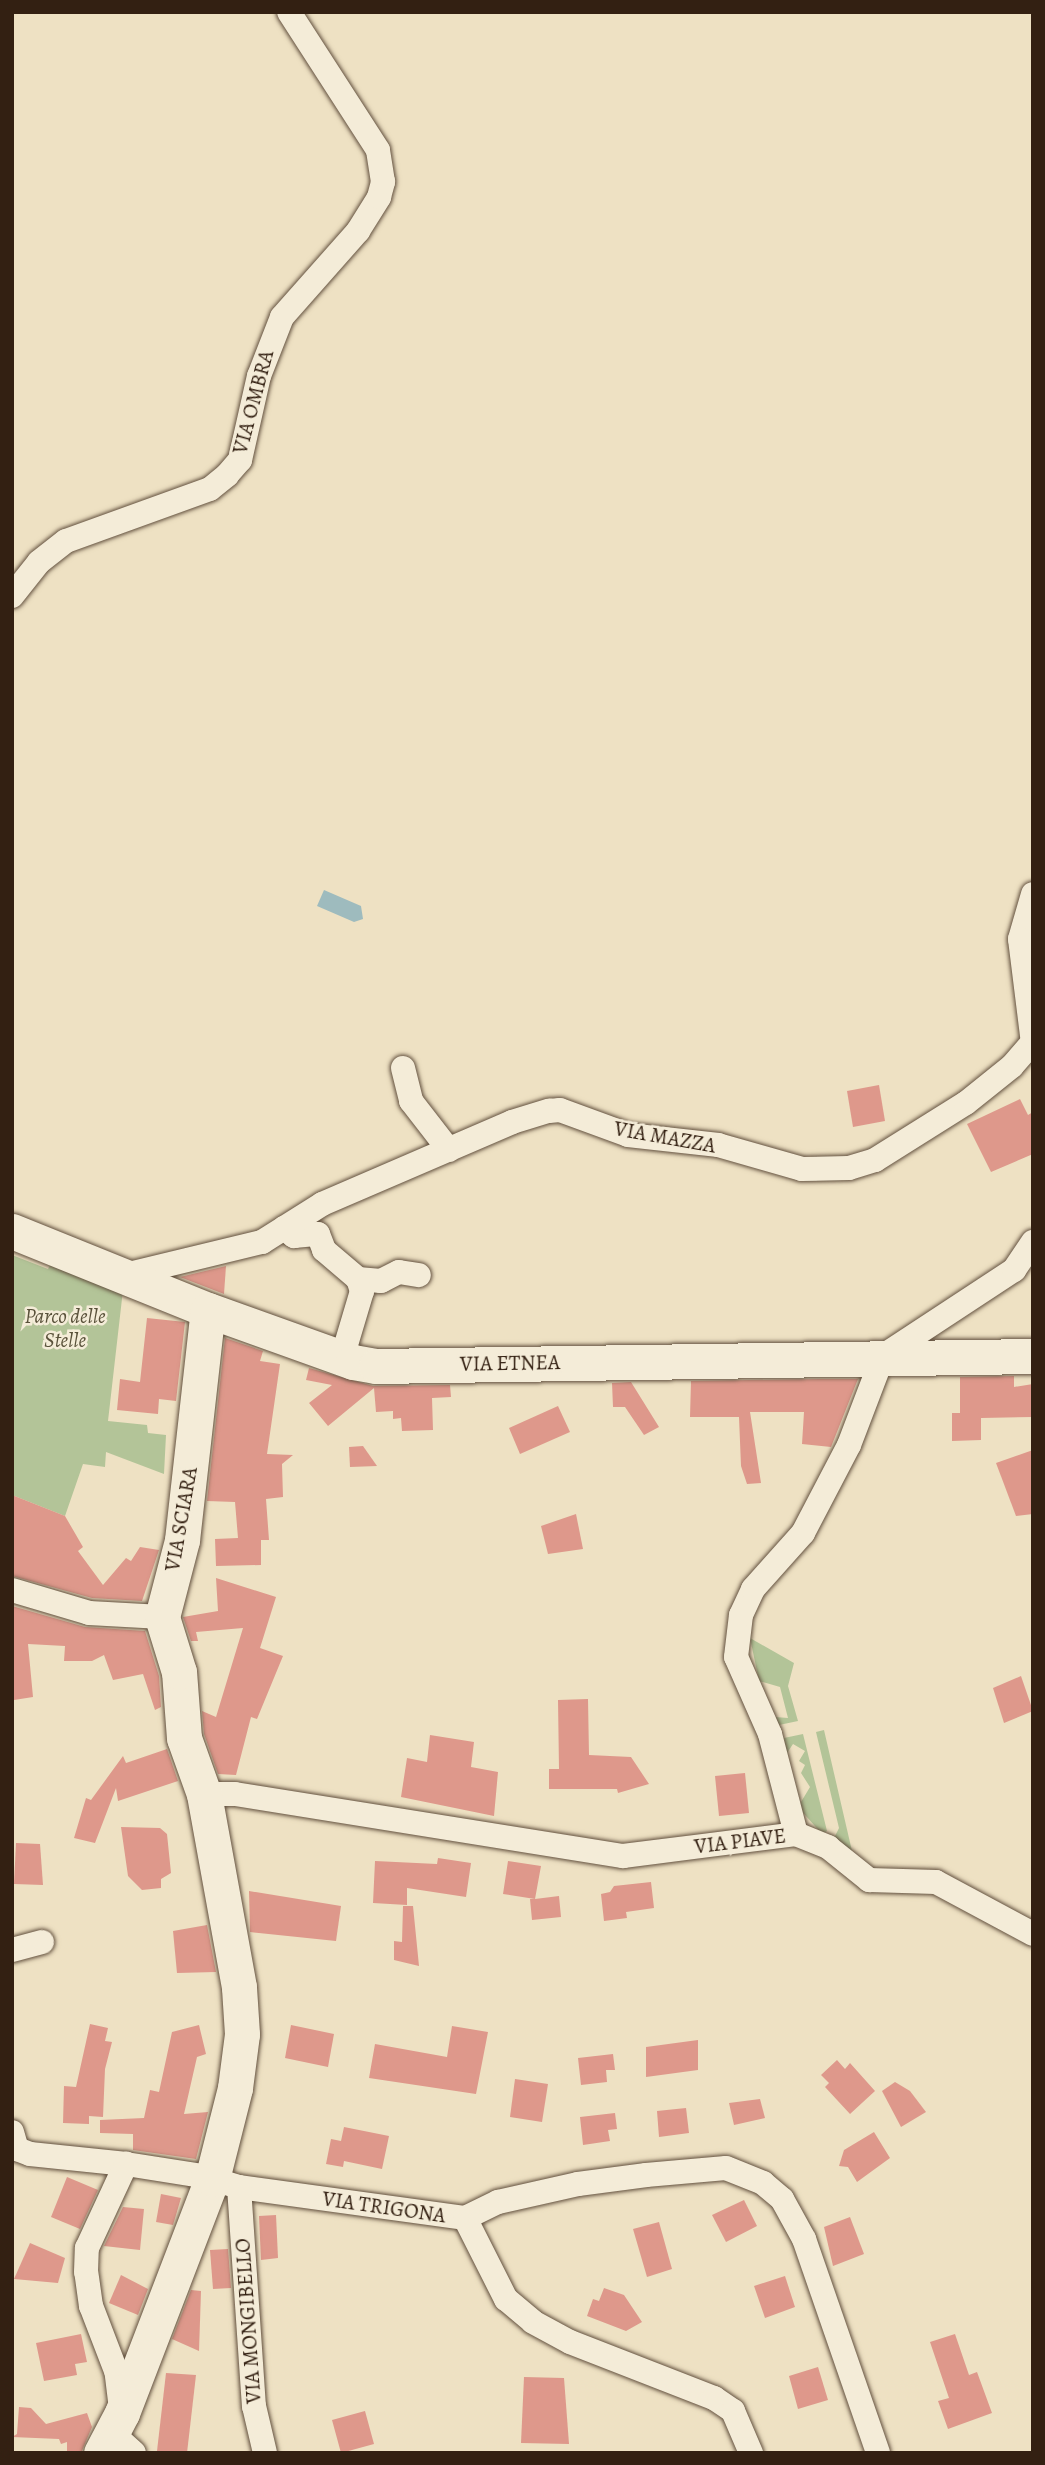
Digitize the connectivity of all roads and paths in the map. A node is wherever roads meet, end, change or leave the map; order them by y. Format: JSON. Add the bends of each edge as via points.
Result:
{"nodes":[{"id":1,"x":289,"y":12,"type":"edge"},
{"id":2,"x":12,"y":596,"type":"edge"},
{"id":3,"x":1033,"y":894,"type":"edge"},
{"id":4,"x":1033,"y":1042,"type":"edge"},
{"id":5,"x":403,"y":1068,"type":"dead end"},
{"id":6,"x":449,"y":1150,"type":"junction"},
{"id":7,"x":284,"y":1228,"type":"junction"},
{"id":8,"x":12,"y":1231,"type":"edge"},
{"id":9,"x":1033,"y":1242,"type":"edge"},
{"id":10,"x":419,"y":1275,"type":"dead end"},
{"id":11,"x":121,"y":1276,"type":"junction"},
{"id":12,"x":358,"y":1279,"type":"junction"},
{"id":13,"x":208,"y":1310,"type":"junction"},
{"id":14,"x":883,"y":1356,"type":"junction"},
{"id":15,"x":1033,"y":1356,"type":"edge"},
{"id":16,"x":342,"y":1358,"type":"junction"},
{"id":17,"x":12,"y":1590,"type":"edge"},
{"id":18,"x":162,"y":1617,"type":"junction"},
{"id":19,"x":204,"y":1794,"type":"junction"},
{"id":20,"x":796,"y":1834,"type":"junction"},
{"id":21,"x":1033,"y":1934,"type":"edge"},
{"id":22,"x":42,"y":1942,"type":"dead end"},
{"id":23,"x":12,"y":1950,"type":"edge"},
{"id":24,"x":12,"y":2132,"type":"edge"},
{"id":25,"x":125,"y":2164,"type":"junction"},
{"id":26,"x":225,"y":2183,"type":"junction"},
{"id":27,"x":465,"y":2218,"type":"junction"},
{"id":28,"x":118,"y":2438,"type":"edge"},
{"id":29,"x":265,"y":2453,"type":"edge"},
{"id":30,"x":751,"y":2453,"type":"edge"},
{"id":31,"x":878,"y":2453,"type":"edge"}],
"edges":[{"from":1,"to":2,"type":"street","name":"VIA OMBRA","via":[[378,150],[383,182],[379,197],[358,231],[282,317],[262,366],[240,460],[228,475],[211,489],[66,541],[38,562]]},
{"from":3,"to":4,"type":"street","via":[[1020,939]]},
{"from":4,"to":6,"type":"street","name":"VIA MAZZA","via":[[1013,1066],[966,1103],[875,1160],[849,1168],[802,1169],[699,1140],[628,1135],[560,1110],[512,1122]]},
{"from":5,"to":6,"type":"street","via":[[411,1101]]},
{"from":6,"to":7,"type":"street","name":"VIA MAZZA","via":[[322,1204]]},
{"from":7,"to":11,"type":"street","name":"VIA MAZZA","via":[[262,1242]]},
{"from":7,"to":12,"type":"street","via":[[294,1236],[318,1234],[324,1250]]},
{"from":8,"to":11,"type":"street","name":"VIA ETNEA"},
{"from":9,"to":14,"type":"street","via":[[1014,1270]]},
{"from":10,"to":12,"type":"street","via":[[399,1272],[381,1282]]},
{"from":11,"to":13,"type":"street","name":"VIA ETNEA"},
{"from":12,"to":16,"type":"street","via":[[362,1291]]},
{"from":13,"to":16,"type":"street","name":"VIA ETNEA"},
{"from":13,"to":18,"type":"street","name":"VIA SCIARA","via":[[182,1540]]},
{"from":14,"to":15,"type":"street","name":"VIA ETNEA"},
{"from":14,"to":16,"type":"street","name":"VIA ETNEA","via":[[376,1366]]},
{"from":14,"to":20,"type":"street","name":"VIA PIAVE","via":[[849,1445],[803,1533],[753,1590],[737,1634],[736,1657],[770,1734]]},
{"from":17,"to":18,"type":"street","via":[[89,1613]]},
{"from":18,"to":19,"type":"street","via":[[179,1672],[184,1738]]},
{"from":19,"to":20,"type":"street","name":"VIA PIAVE","via":[[235,1794],[623,1856]]},
{"from":19,"to":26,"type":"street","via":[[239,1987],[242,2034]]},
{"from":20,"to":21,"type":"street","via":[[828,1847],[869,1880],[936,1882]]},
{"from":22,"to":23,"type":"street"},
{"from":24,"to":25,"type":"street","name":"VIA TRIGONA","via":[[18,2149],[30,2154]]},
{"from":25,"to":26,"type":"street","name":"VIA TRIGONA"},
{"from":25,"to":28,"type":"street","via":[[88,2248],[86,2272],[91,2306],[116,2371]]},
{"from":26,"to":27,"type":"street","name":"VIA TRIGONA"},
{"from":26,"to":28,"type":"street"},
{"from":26,"to":29,"type":"street","name":"VIA MONGIBELLO","via":[[254,2406]]},
{"from":27,"to":30,"type":"street","name":"VIA TRIGONA","via":[[506,2299],[533,2322],[569,2342],[714,2399],[733,2411]]},
{"from":27,"to":31,"type":"street","via":[[499,2202],[646,2175],[726,2168],[763,2183],[782,2199],[804,2239]]}]}
